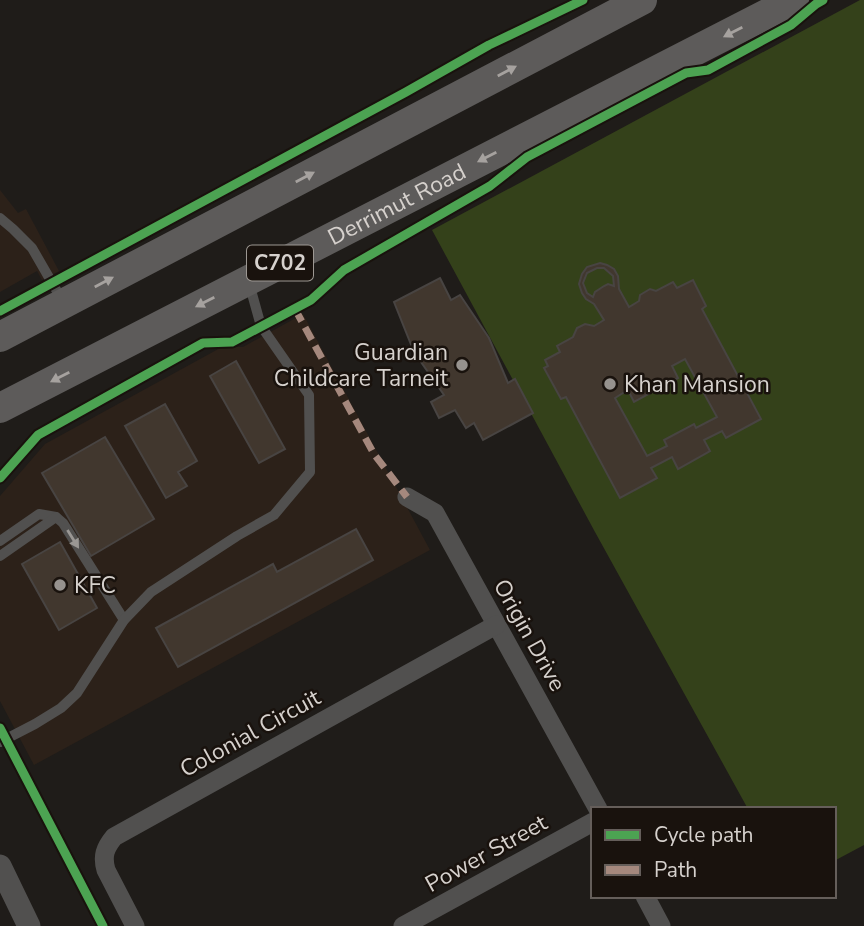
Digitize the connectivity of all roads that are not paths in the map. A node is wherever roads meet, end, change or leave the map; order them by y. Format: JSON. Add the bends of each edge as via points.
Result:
{"nodes":[{"id":1,"x":642,"y":0,"type":"edge"},
{"id":2,"x":794,"y":0,"type":"edge"},
{"id":3,"x":0,"y":218,"type":"edge"},
{"id":4,"x":248,"y":280,"type":"junction"},
{"id":5,"x":64,"y":303,"type":"junction"},
{"id":6,"x":0,"y":337,"type":"edge"},
{"id":7,"x":0,"y":408,"type":"edge"},
{"id":8,"x":407,"y":497,"type":"dead end"},
{"id":9,"x":56,"y":517,"type":"junction"},
{"id":10,"x":0,"y":541,"type":"edge"},
{"id":11,"x":0,"y":556,"type":"edge"},
{"id":12,"x":124,"y":620,"type":"junction"},
{"id":13,"x":496,"y":625,"type":"junction"},
{"id":14,"x":0,"y":742,"type":"edge"},
{"id":15,"x":597,"y":807,"type":"edge"},
{"id":16,"x":591,"y":823,"type":"edge"},
{"id":17,"x":0,"y":866,"type":"edge"},
{"id":18,"x":646,"y":898,"type":"edge"},
{"id":19,"x":29,"y":926,"type":"edge"},
{"id":20,"x":135,"y":926,"type":"edge"},
{"id":21,"x":403,"y":926,"type":"edge"},
{"id":22,"x":661,"y":926,"type":"edge"}],
"edges":[{"from":5,"to":1,"type":"main road","number":"C702","one_way":true},
{"from":2,"to":4,"type":"main road","name":"Derrimut Road","number":"C702","one_way":true},
{"from":3,"to":5,"type":"lane","via":[[32,248]]},
{"from":4,"to":7,"type":"main road","name":"Derrimut Road","number":"C702","one_way":true},
{"from":4,"to":12,"type":"lane","via":[[261,326],[309,395],[310,472],[274,515],[151,592]]},
{"from":5,"to":6,"type":"main road","number":"C702"},
{"from":8,"to":13,"type":"street","name":"Origin Drive","via":[[435,513]]},
{"from":9,"to":10,"type":"lane","via":[[39,514]]},
{"from":9,"to":11,"type":"lane"},
{"from":9,"to":12,"type":"lane","one_way":true},
{"from":12,"to":14,"type":"lane","via":[[77,693],[61,708]]},
{"from":13,"to":15,"type":"street","name":"Origin Drive"},
{"from":13,"to":20,"type":"street","name":"Colonial Circuit","via":[[114,837],[104,852],[104,862]]},
{"from":16,"to":21,"type":"street","name":"Power Street"},
{"from":17,"to":19,"type":"street"},
{"from":18,"to":22,"type":"street"}]}
